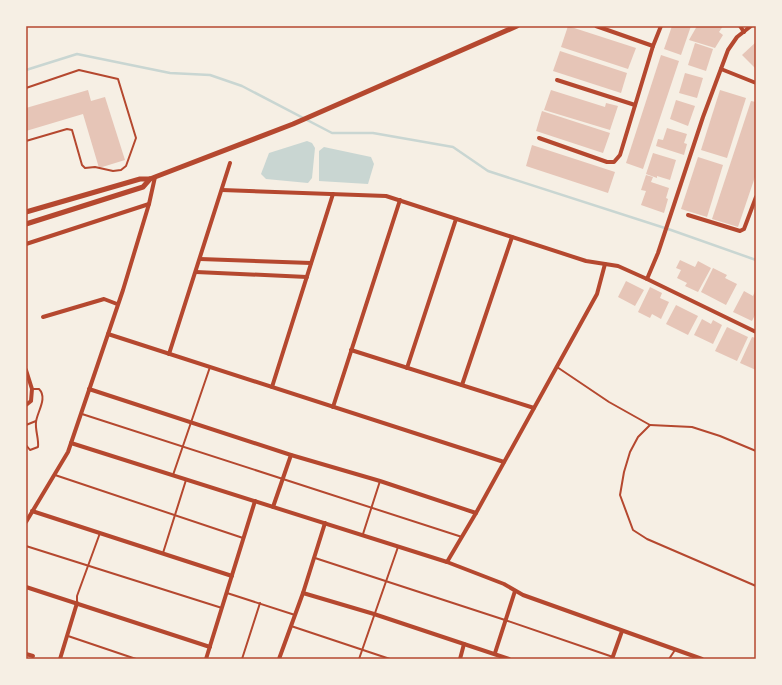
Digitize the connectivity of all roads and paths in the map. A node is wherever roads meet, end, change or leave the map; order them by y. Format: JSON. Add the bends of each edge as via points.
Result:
{"nodes":[{"id":1,"x":517,"y":26,"type":"edge"},
{"id":2,"x":596,"y":26,"type":"edge"},
{"id":3,"x":661,"y":26,"type":"edge"},
{"id":4,"x":740,"y":26,"type":"edge"},
{"id":5,"x":751,"y":26,"type":"edge"},
{"id":6,"x":744,"y":32,"type":"junction"},
{"id":7,"x":653,"y":46,"type":"junction"},
{"id":8,"x":720,"y":69,"type":"junction"},
{"id":9,"x":557,"y":80,"type":"dead end"},
{"id":10,"x":756,"y":84,"type":"edge"},
{"id":11,"x":26,"y":88,"type":"edge"},
{"id":12,"x":635,"y":105,"type":"junction"},
{"id":13,"x":538,"y":138,"type":"dead end"},
{"id":14,"x":26,"y":141,"type":"edge"},
{"id":15,"x":230,"y":163,"type":"dead end"},
{"id":16,"x":152,"y":178,"type":"junction"},
{"id":17,"x":222,"y":190,"type":"junction"},
{"id":18,"x":333,"y":194,"type":"junction"},
{"id":19,"x":756,"y":198,"type":"edge"},
{"id":20,"x":400,"y":200,"type":"junction"},
{"id":21,"x":149,"y":204,"type":"junction"},
{"id":22,"x":26,"y":212,"type":"edge"},
{"id":23,"x":688,"y":215,"type":"dead end"},
{"id":24,"x":456,"y":219,"type":"junction"},
{"id":25,"x":26,"y":224,"type":"edge"},
{"id":26,"x":512,"y":237,"type":"junction"},
{"id":27,"x":26,"y":244,"type":"edge"},
{"id":28,"x":200,"y":259,"type":"junction"},
{"id":29,"x":311,"y":263,"type":"junction"},
{"id":30,"x":605,"y":264,"type":"junction"},
{"id":31,"x":196,"y":272,"type":"junction"},
{"id":32,"x":307,"y":277,"type":"junction"},
{"id":33,"x":647,"y":279,"type":"junction"},
{"id":34,"x":118,"y":304,"type":"junction"},
{"id":35,"x":42,"y":317,"type":"dead end"},
{"id":36,"x":756,"y":332,"type":"edge"},
{"id":37,"x":108,"y":334,"type":"junction"},
{"id":38,"x":351,"y":350,"type":"junction"},
{"id":39,"x":169,"y":354,"type":"junction"},
{"id":40,"x":210,"y":367,"type":"junction"},
{"id":41,"x":557,"y":367,"type":"junction"},
{"id":42,"x":406,"y":368,"type":"junction"},
{"id":43,"x":26,"y":370,"type":"edge"},
{"id":44,"x":462,"y":385,"type":"junction"},
{"id":45,"x":272,"y":387,"type":"junction"},
{"id":46,"x":32,"y":389,"type":"junction"},
{"id":47,"x":89,"y":389,"type":"junction"},
{"id":48,"x":26,"y":405,"type":"edge"},
{"id":49,"x":333,"y":407,"type":"junction"},
{"id":50,"x":534,"y":408,"type":"junction"},
{"id":51,"x":81,"y":413,"type":"junction"},
{"id":52,"x":36,"y":421,"type":"junction"},
{"id":53,"x":190,"y":422,"type":"junction"},
{"id":54,"x":26,"y":425,"type":"edge"},
{"id":55,"x":650,"y":425,"type":"junction"},
{"id":56,"x":71,"y":443,"type":"junction"},
{"id":57,"x":26,"y":445,"type":"edge"},
{"id":58,"x":183,"y":446,"type":"junction"},
{"id":59,"x":756,"y":451,"type":"edge"},
{"id":60,"x":291,"y":455,"type":"junction"},
{"id":61,"x":504,"y":462,"type":"junction"},
{"id":62,"x":54,"y":475,"type":"junction"},
{"id":63,"x":174,"y":475,"type":"junction"},
{"id":64,"x":283,"y":479,"type":"junction"},
{"id":65,"x":186,"y":480,"type":"junction"},
{"id":66,"x":380,"y":481,"type":"junction"},
{"id":67,"x":255,"y":502,"type":"junction"},
{"id":68,"x":273,"y":507,"type":"junction"},
{"id":69,"x":372,"y":508,"type":"junction"},
{"id":70,"x":32,"y":511,"type":"junction"},
{"id":71,"x":476,"y":513,"type":"junction"},
{"id":72,"x":175,"y":514,"type":"junction"},
{"id":73,"x":26,"y":522,"type":"edge"},
{"id":74,"x":325,"y":523,"type":"junction"},
{"id":75,"x":100,"y":533,"type":"junction"},
{"id":76,"x":363,"y":536,"type":"junction"},
{"id":77,"x":462,"y":537,"type":"junction"},
{"id":78,"x":243,"y":538,"type":"junction"},
{"id":79,"x":26,"y":546,"type":"edge"},
{"id":80,"x":398,"y":547,"type":"junction"},
{"id":81,"x":163,"y":554,"type":"junction"},
{"id":82,"x":314,"y":557,"type":"junction"},
{"id":83,"x":447,"y":562,"type":"junction"},
{"id":84,"x":88,"y":566,"type":"junction"},
{"id":85,"x":232,"y":576,"type":"junction"},
{"id":86,"x":387,"y":580,"type":"junction"},
{"id":87,"x":756,"y":586,"type":"edge"},
{"id":88,"x":26,"y":587,"type":"edge"},
{"id":89,"x":515,"y":591,"type":"junction"},
{"id":90,"x":303,"y":592,"type":"junction"},
{"id":91,"x":227,"y":593,"type":"junction"},
{"id":92,"x":77,"y":603,"type":"junction"},
{"id":93,"x":260,"y":603,"type":"junction"},
{"id":94,"x":222,"y":608,"type":"junction"},
{"id":95,"x":374,"y":614,"type":"junction"},
{"id":96,"x":295,"y":615,"type":"junction"},
{"id":97,"x":505,"y":620,"type":"junction"},
{"id":98,"x":291,"y":626,"type":"junction"},
{"id":99,"x":622,"y":631,"type":"junction"},
{"id":100,"x":68,"y":636,"type":"junction"},
{"id":101,"x":464,"y":644,"type":"junction"},
{"id":102,"x":210,"y":646,"type":"junction"},
{"id":103,"x":362,"y":649,"type":"junction"},
{"id":104,"x":676,"y":649,"type":"junction"},
{"id":105,"x":495,"y":653,"type":"junction"},
{"id":106,"x":26,"y":654,"type":"edge"},
{"id":107,"x":33,"y":656,"type":"dead end"},
{"id":108,"x":612,"y":658,"type":"edge"},
{"id":109,"x":60,"y":659,"type":"edge"},
{"id":110,"x":136,"y":659,"type":"edge"},
{"id":111,"x":206,"y":659,"type":"edge"},
{"id":112,"x":242,"y":659,"type":"edge"},
{"id":113,"x":279,"y":659,"type":"edge"},
{"id":114,"x":358,"y":659,"type":"edge"},
{"id":115,"x":390,"y":659,"type":"edge"},
{"id":116,"x":460,"y":659,"type":"edge"},
{"id":117,"x":493,"y":659,"type":"edge"},
{"id":118,"x":509,"y":659,"type":"edge"},
{"id":119,"x":669,"y":659,"type":"edge"},
{"id":120,"x":702,"y":659,"type":"edge"}],
"edges":[{"from":1,"to":16,"type":"street","via":[[325,111]]},
{"from":2,"to":7,"type":"street"},
{"from":3,"to":7,"type":"street"},
{"from":4,"to":6,"type":"street"},
{"from":5,"to":6,"type":"street"},
{"from":6,"to":8,"type":"street","via":[[728,50]]},
{"from":7,"to":12,"type":"street"},
{"from":8,"to":10,"type":"street"},
{"from":8,"to":33,"type":"street"},
{"from":9,"to":12,"type":"street"},
{"from":11,"to":14,"type":"lane","via":[[79,70],[118,79],[136,138],[126,166],[113,171],[95,167],[85,168],[72,130],[67,129]]},
{"from":12,"to":13,"type":"street","via":[[620,155],[614,162],[607,162]]},
{"from":15,"to":17,"type":"street"},
{"from":16,"to":21,"type":"street"},
{"from":16,"to":22,"type":"street","via":[[140,178]]},
{"from":16,"to":25,"type":"street","via":[[143,187]]},
{"from":17,"to":18,"type":"street"},
{"from":17,"to":28,"type":"street"},
{"from":18,"to":20,"type":"street","via":[[386,196]]},
{"from":18,"to":29,"type":"street"},
{"from":19,"to":23,"type":"street","via":[[747,225],[740,231]]},
{"from":20,"to":24,"type":"street"},
{"from":20,"to":38,"type":"street"},
{"from":21,"to":27,"type":"street"},
{"from":21,"to":34,"type":"street"},
{"from":24,"to":26,"type":"street"},
{"from":24,"to":42,"type":"street"},
{"from":26,"to":30,"type":"street","via":[[586,261]]},
{"from":26,"to":44,"type":"street"},
{"from":28,"to":29,"type":"street"},
{"from":28,"to":31,"type":"street"},
{"from":29,"to":32,"type":"street"},
{"from":30,"to":33,"type":"street","via":[[618,266]]},
{"from":30,"to":41,"type":"street","via":[[597,294]]},
{"from":31,"to":32,"type":"street"},
{"from":31,"to":39,"type":"street"},
{"from":32,"to":45,"type":"street"},
{"from":33,"to":36,"type":"street"},
{"from":34,"to":35,"type":"street","via":[[104,299]]},
{"from":34,"to":37,"type":"street"},
{"from":37,"to":39,"type":"street"},
{"from":37,"to":47,"type":"street"},
{"from":38,"to":42,"type":"street"},
{"from":38,"to":49,"type":"street"},
{"from":39,"to":40,"type":"street"},
{"from":40,"to":45,"type":"street"},
{"from":40,"to":53,"type":"lane"},
{"from":41,"to":50,"type":"street"},
{"from":41,"to":55,"type":"lane","via":[[609,402]]},
{"from":42,"to":44,"type":"street"},
{"from":43,"to":46,"type":"street"},
{"from":44,"to":50,"type":"street"},
{"from":45,"to":49,"type":"street"},
{"from":46,"to":48,"type":"street","via":[[31,401]]},
{"from":46,"to":52,"type":"lane","via":[[41,391],[42,399]]},
{"from":47,"to":51,"type":"street"},
{"from":47,"to":53,"type":"street"},
{"from":49,"to":61,"type":"street"},
{"from":50,"to":61,"type":"street"},
{"from":51,"to":56,"type":"street"},
{"from":51,"to":58,"type":"lane"},
{"from":52,"to":54,"type":"lane"},
{"from":52,"to":57,"type":"lane","via":[[38,447],[30,450]]},
{"from":53,"to":58,"type":"lane"},
{"from":53,"to":60,"type":"street"},
{"from":55,"to":59,"type":"lane","via":[[692,427]]},
{"from":55,"to":87,"type":"lane","via":[[638,437],[630,452],[620,495],[633,530],[647,539]]},
{"from":56,"to":62,"type":"street"},
{"from":56,"to":63,"type":"street"},
{"from":58,"to":63,"type":"lane"},
{"from":58,"to":64,"type":"lane"},
{"from":60,"to":64,"type":"street"},
{"from":60,"to":66,"type":"street"},
{"from":61,"to":71,"type":"street"},
{"from":62,"to":70,"type":"street"},
{"from":62,"to":72,"type":"lane"},
{"from":63,"to":65,"type":"street"},
{"from":64,"to":68,"type":"street"},
{"from":64,"to":69,"type":"lane"},
{"from":65,"to":67,"type":"street"},
{"from":65,"to":72,"type":"lane"},
{"from":66,"to":69,"type":"lane"},
{"from":66,"to":71,"type":"street"},
{"from":67,"to":68,"type":"street"},
{"from":67,"to":78,"type":"street"},
{"from":68,"to":74,"type":"street"},
{"from":69,"to":76,"type":"lane"},
{"from":69,"to":77,"type":"lane"},
{"from":70,"to":73,"type":"street"},
{"from":70,"to":75,"type":"street"},
{"from":71,"to":77,"type":"street"},
{"from":72,"to":78,"type":"lane"},
{"from":72,"to":81,"type":"lane"},
{"from":74,"to":76,"type":"street"},
{"from":74,"to":82,"type":"street"},
{"from":75,"to":81,"type":"street"},
{"from":75,"to":84,"type":"lane"},
{"from":76,"to":80,"type":"street"},
{"from":77,"to":83,"type":"street"},
{"from":78,"to":85,"type":"street"},
{"from":79,"to":84,"type":"lane"},
{"from":80,"to":83,"type":"street"},
{"from":80,"to":86,"type":"lane"},
{"from":81,"to":85,"type":"street"},
{"from":82,"to":86,"type":"lane"},
{"from":82,"to":90,"type":"street"},
{"from":83,"to":89,"type":"street","via":[[504,584]]},
{"from":84,"to":92,"type":"lane"},
{"from":84,"to":94,"type":"lane"},
{"from":85,"to":91,"type":"street"},
{"from":86,"to":95,"type":"lane"},
{"from":86,"to":97,"type":"lane"},
{"from":88,"to":92,"type":"street"},
{"from":89,"to":97,"type":"street"},
{"from":89,"to":99,"type":"street"},
{"from":90,"to":95,"type":"street"},
{"from":90,"to":96,"type":"street"},
{"from":91,"to":93,"type":"lane"},
{"from":91,"to":94,"type":"street"},
{"from":92,"to":100,"type":"street"},
{"from":92,"to":102,"type":"street"},
{"from":93,"to":96,"type":"lane"},
{"from":93,"to":112,"type":"lane"},
{"from":94,"to":102,"type":"street"},
{"from":95,"to":101,"type":"street"},
{"from":95,"to":103,"type":"lane"},
{"from":96,"to":98,"type":"street"},
{"from":97,"to":105,"type":"street"},
{"from":97,"to":108,"type":"lane"},
{"from":98,"to":103,"type":"lane"},
{"from":98,"to":113,"type":"street"},
{"from":99,"to":104,"type":"street"},
{"from":99,"to":108,"type":"street"},
{"from":100,"to":109,"type":"street"},
{"from":100,"to":110,"type":"lane"},
{"from":101,"to":105,"type":"street"},
{"from":101,"to":116,"type":"street"},
{"from":102,"to":111,"type":"street"},
{"from":103,"to":114,"type":"lane"},
{"from":103,"to":115,"type":"lane"},
{"from":104,"to":119,"type":"lane"},
{"from":104,"to":120,"type":"street"},
{"from":105,"to":117,"type":"lane"},
{"from":105,"to":118,"type":"street"},
{"from":106,"to":107,"type":"street"}]}
